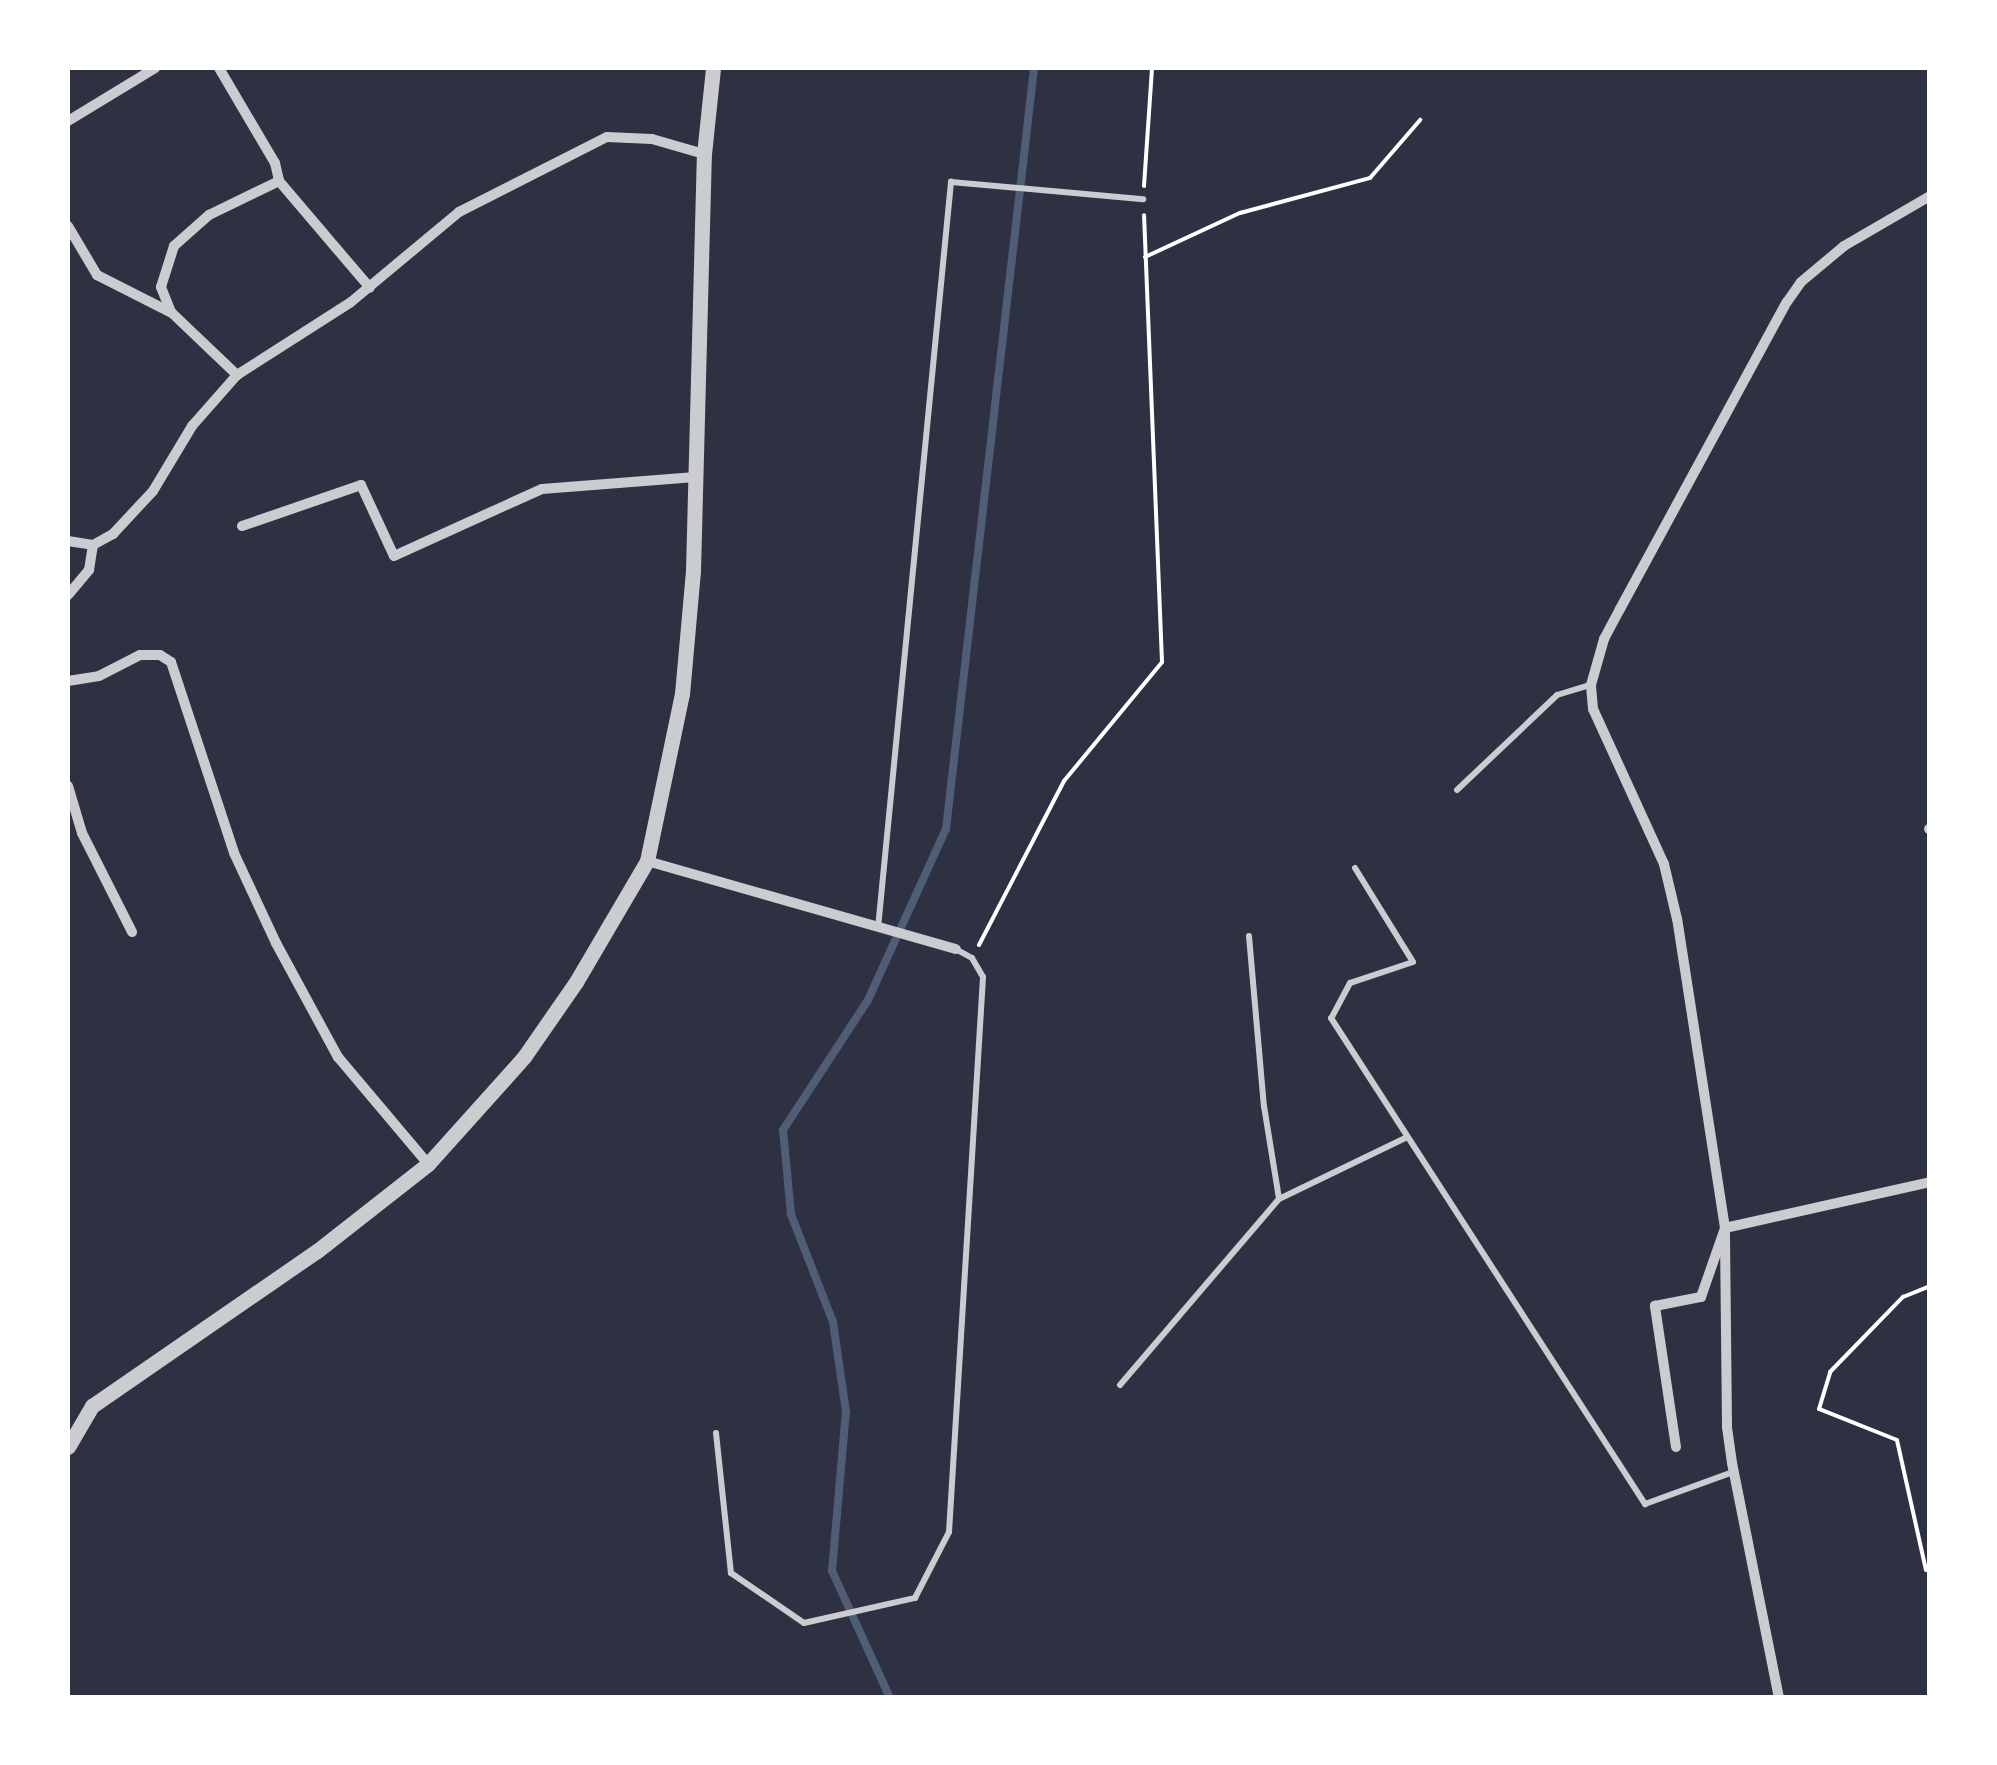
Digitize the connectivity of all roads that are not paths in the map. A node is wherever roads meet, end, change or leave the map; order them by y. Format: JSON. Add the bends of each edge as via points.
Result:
{"nodes":[{"id":1,"x":154,"y":68,"type":"edge"},
{"id":2,"x":219,"y":68,"type":"edge"},
{"id":3,"x":713,"y":68,"type":"edge"},
{"id":4,"x":68,"y":121,"type":"edge"},
{"id":5,"x":704,"y":154,"type":"junction"},
{"id":6,"x":280,"y":180,"type":"junction"},
{"id":7,"x":1930,"y":196,"type":"edge"},
{"id":8,"x":1143,"y":199,"type":"road end"},
{"id":9,"x":68,"y":226,"type":"edge"},
{"id":10,"x":370,"y":288,"type":"junction"},
{"id":11,"x":172,"y":313,"type":"junction"},
{"id":12,"x":237,"y":374,"type":"junction"},
{"id":13,"x":696,"y":478,"type":"junction"},
{"id":14,"x":242,"y":526,"type":"dead end"},
{"id":15,"x":68,"y":541,"type":"edge"},
{"id":16,"x":93,"y":545,"type":"junction"},
{"id":17,"x":68,"y":594,"type":"edge"},
{"id":18,"x":68,"y":681,"type":"edge"},
{"id":19,"x":1591,"y":685,"type":"junction"},
{"id":20,"x":68,"y":786,"type":"edge"},
{"id":21,"x":1458,"y":790,"type":"dead end"},
{"id":22,"x":646,"y":861,"type":"junction"},
{"id":23,"x":1356,"y":868,"type":"dead end"},
{"id":24,"x":878,"y":929,"type":"junction"},
{"id":25,"x":132,"y":932,"type":"dead end"},
{"id":26,"x":1249,"y":936,"type":"dead end"},
{"id":27,"x":956,"y":949,"type":"joint"},
{"id":28,"x":1407,"y":1137,"type":"junction"},
{"id":29,"x":428,"y":1164,"type":"junction"},
{"id":30,"x":1930,"y":1182,"type":"edge"},
{"id":31,"x":1279,"y":1199,"type":"junction"},
{"id":32,"x":1724,"y":1228,"type":"junction"},
{"id":33,"x":1120,"y":1385,"type":"dead end"},
{"id":34,"x":716,"y":1433,"type":"dead end"},
{"id":35,"x":68,"y":1447,"type":"edge"},
{"id":36,"x":1676,"y":1447,"type":"dead end"},
{"id":37,"x":1734,"y":1472,"type":"junction"},
{"id":38,"x":1779,"y":1698,"type":"edge"}],
"edges":[{"from":1,"to":4,"type":"street"},
{"from":2,"to":6,"type":"street"},
{"from":3,"to":5,"type":"street"},
{"from":5,"to":10,"type":"street","via":[[627,136],[587,144],[459,212]]},
{"from":5,"to":13,"type":"street"},
{"from":6,"to":10,"type":"street"},
{"from":6,"to":11,"type":"street","via":[[210,215],[174,246],[161,286]]},
{"from":7,"to":19,"type":"street","via":[[1844,246],[1794,292],[1620,608]]},
{"from":8,"to":24,"type":"lane","via":[[952,182]]},
{"from":9,"to":11,"type":"street","via":[[97,275]]},
{"from":10,"to":12,"type":"street"},
{"from":11,"to":12,"type":"street"},
{"from":12,"to":16,"type":"street","via":[[192,426],[153,491],[114,534]]},
{"from":13,"to":14,"type":"street","via":[[542,489],[394,556],[356,484]]},
{"from":13,"to":22,"type":"street","via":[[682,694]]},
{"from":15,"to":16,"type":"street"},
{"from":16,"to":17,"type":"street","via":[[89,570]]},
{"from":18,"to":29,"type":"street","via":[[99,676],[140,656],[171,662],[223,824],[276,943],[338,1057]]},
{"from":19,"to":21,"type":"lane","via":[[1557,695]]},
{"from":19,"to":32,"type":"street","via":[[1593,709],[1664,864]]},
{"from":20,"to":25,"type":"street","via":[[82,833]]},
{"from":22,"to":24,"type":"street"},
{"from":22,"to":29,"type":"street","via":[[524,1057]]},
{"from":23,"to":28,"type":"lane","via":[[1412,962],[1350,983],[1331,1018]]},
{"from":24,"to":27,"type":"street"},
{"from":26,"to":31,"type":"lane"},
{"from":27,"to":34,"type":"lane","via":[[972,958],[983,977],[949,1532],[915,1598],[804,1623],[732,1573]]},
{"from":28,"to":31,"type":"lane"},
{"from":28,"to":37,"type":"lane","via":[[1645,1504]]},
{"from":29,"to":35,"type":"street","via":[[317,1251],[92,1406]]},
{"from":30,"to":32,"type":"street"},
{"from":31,"to":33,"type":"lane"},
{"from":32,"to":36,"type":"street","via":[[1701,1297],[1655,1306]]},
{"from":32,"to":37,"type":"street","via":[[1727,1426]]},
{"from":37,"to":38,"type":"street"}]}
